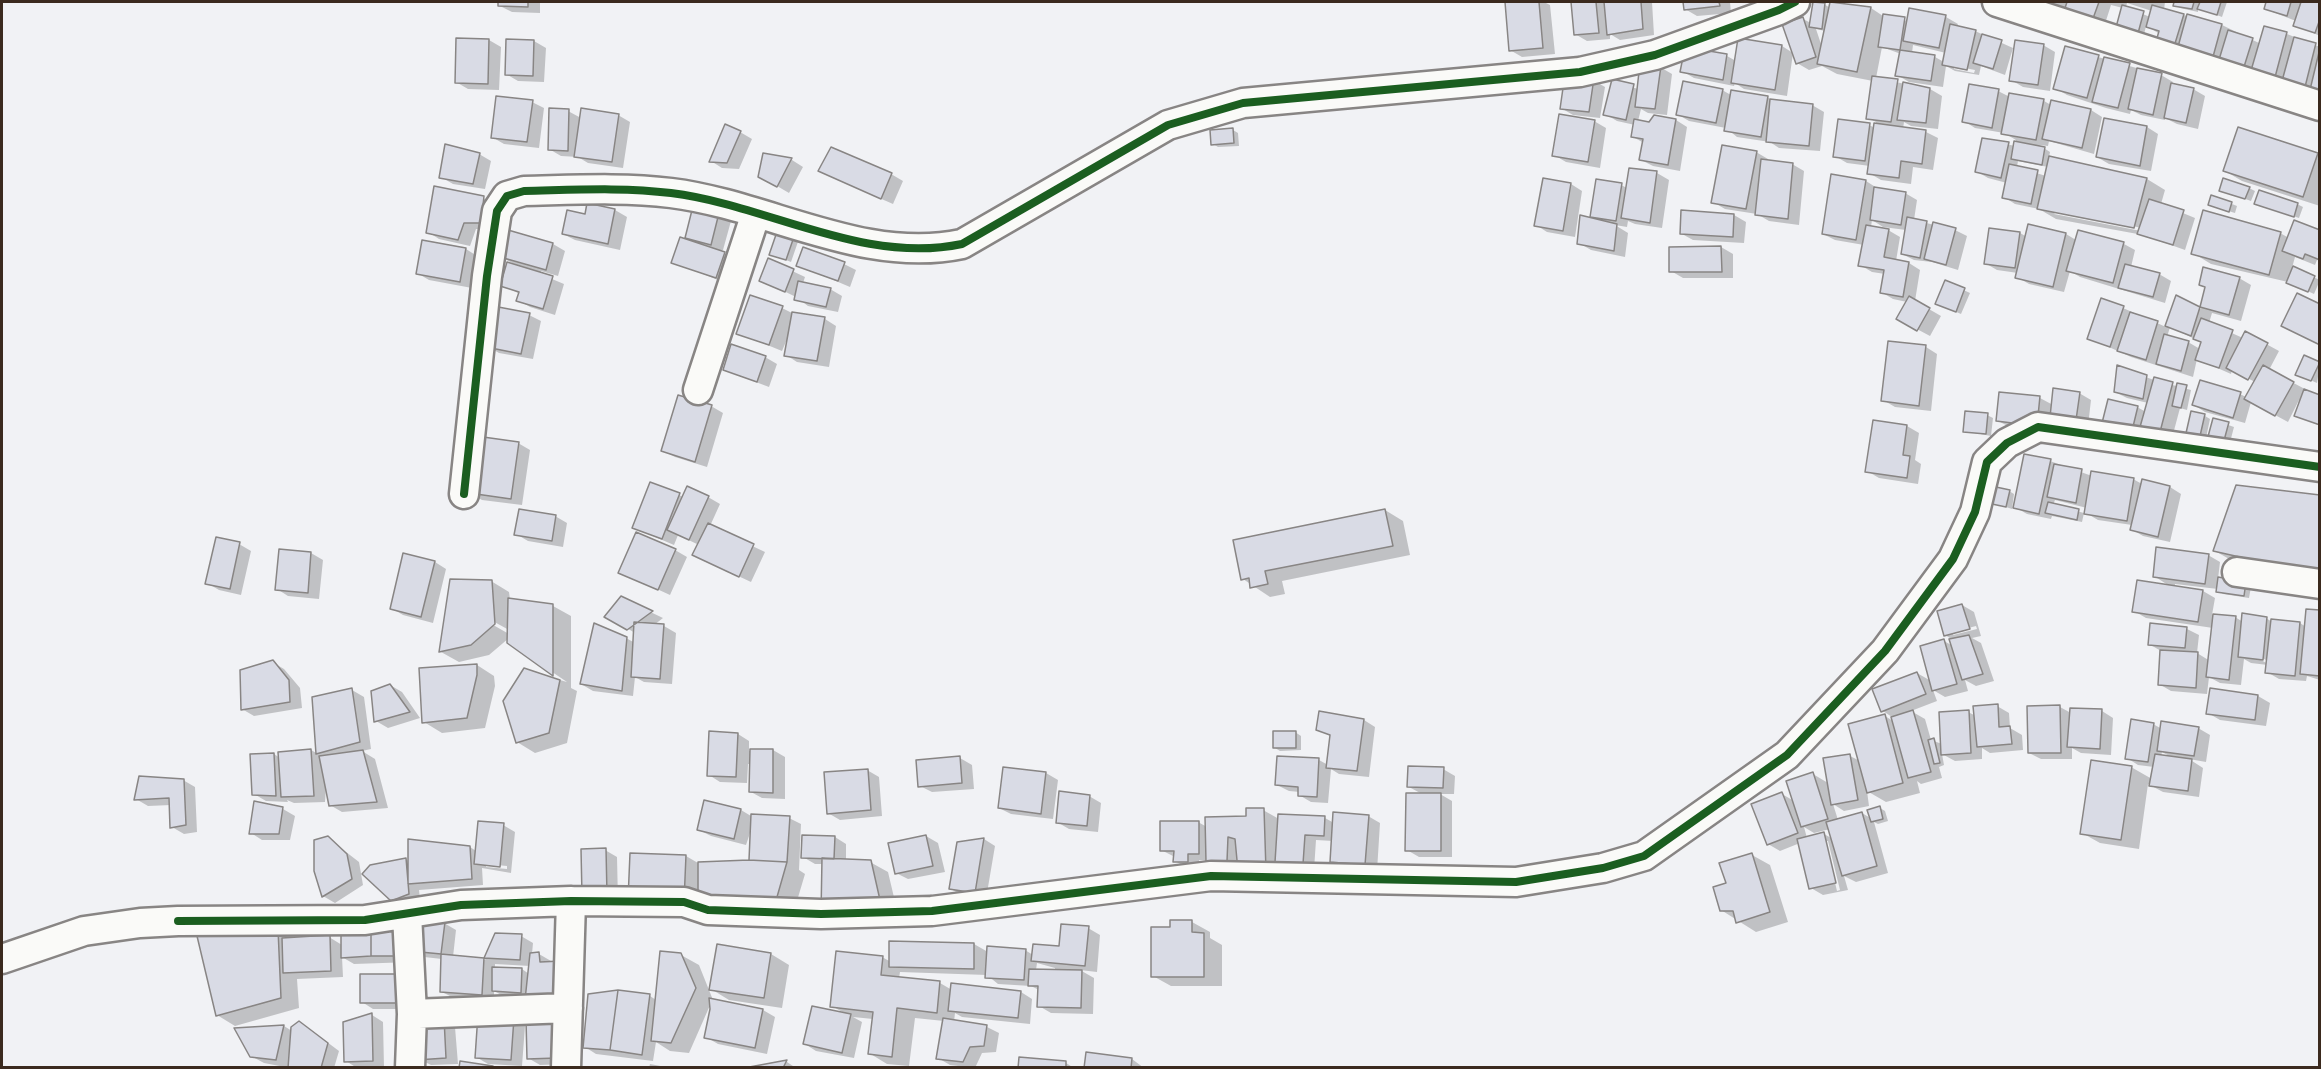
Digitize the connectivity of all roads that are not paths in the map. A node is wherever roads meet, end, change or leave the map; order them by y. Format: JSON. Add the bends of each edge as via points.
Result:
{"nodes":[{"id":1,"x":1794,"y":2,"type":"edge"},
{"id":2,"x":1997,"y":2,"type":"edge"},
{"id":3,"x":2319,"y":106,"type":"edge"},
{"id":4,"x":756,"y":213,"type":"junction"},
{"id":5,"x":698,"y":390,"type":"dead end"},
{"id":6,"x":2319,"y":467,"type":"edge"},
{"id":7,"x":464,"y":494,"type":"dead end"},
{"id":8,"x":2237,"y":572,"type":"dead end"},
{"id":9,"x":2319,"y":584,"type":"edge"},
{"id":10,"x":571,"y":901,"type":"junction"},
{"id":11,"x":407,"y":914,"type":"junction"},
{"id":12,"x":2,"y":959,"type":"edge"},
{"id":13,"x":568,"y":1008,"type":"junction"},
{"id":14,"x":412,"y":1014,"type":"junction"},
{"id":15,"x":410,"y":1068,"type":"edge"},
{"id":16,"x":566,"y":1068,"type":"edge"}],
"edges":[{"from":1,"to":4,"type":"street","via":[[1654,55],[1580,72],[1243,103],[1168,125],[962,244],[935,250],[855,241]]},
{"from":2,"to":3,"type":"street"},
{"from":4,"to":5,"type":"street"},
{"from":4,"to":7,"type":"street","via":[[671,193],[524,190],[507,196],[497,211],[487,276]]},
{"from":6,"to":10,"type":"street","via":[[2038,427],[2022,434],[1987,462],[1975,512],[1953,559],[1885,651],[1787,755],[1644,856],[1603,868],[1516,882],[1211,876],[932,911],[821,914],[708,910],[684,902]]},
{"from":8,"to":9,"type":"street"},
{"from":10,"to":11,"type":"street","via":[[461,905]]},
{"from":10,"to":13,"type":"street"},
{"from":11,"to":12,"type":"street","via":[[364,920],[140,923],[84,931]]},
{"from":11,"to":14,"type":"street"},
{"from":13,"to":14,"type":"street"},
{"from":13,"to":16,"type":"street"},
{"from":14,"to":15,"type":"street"}]}
